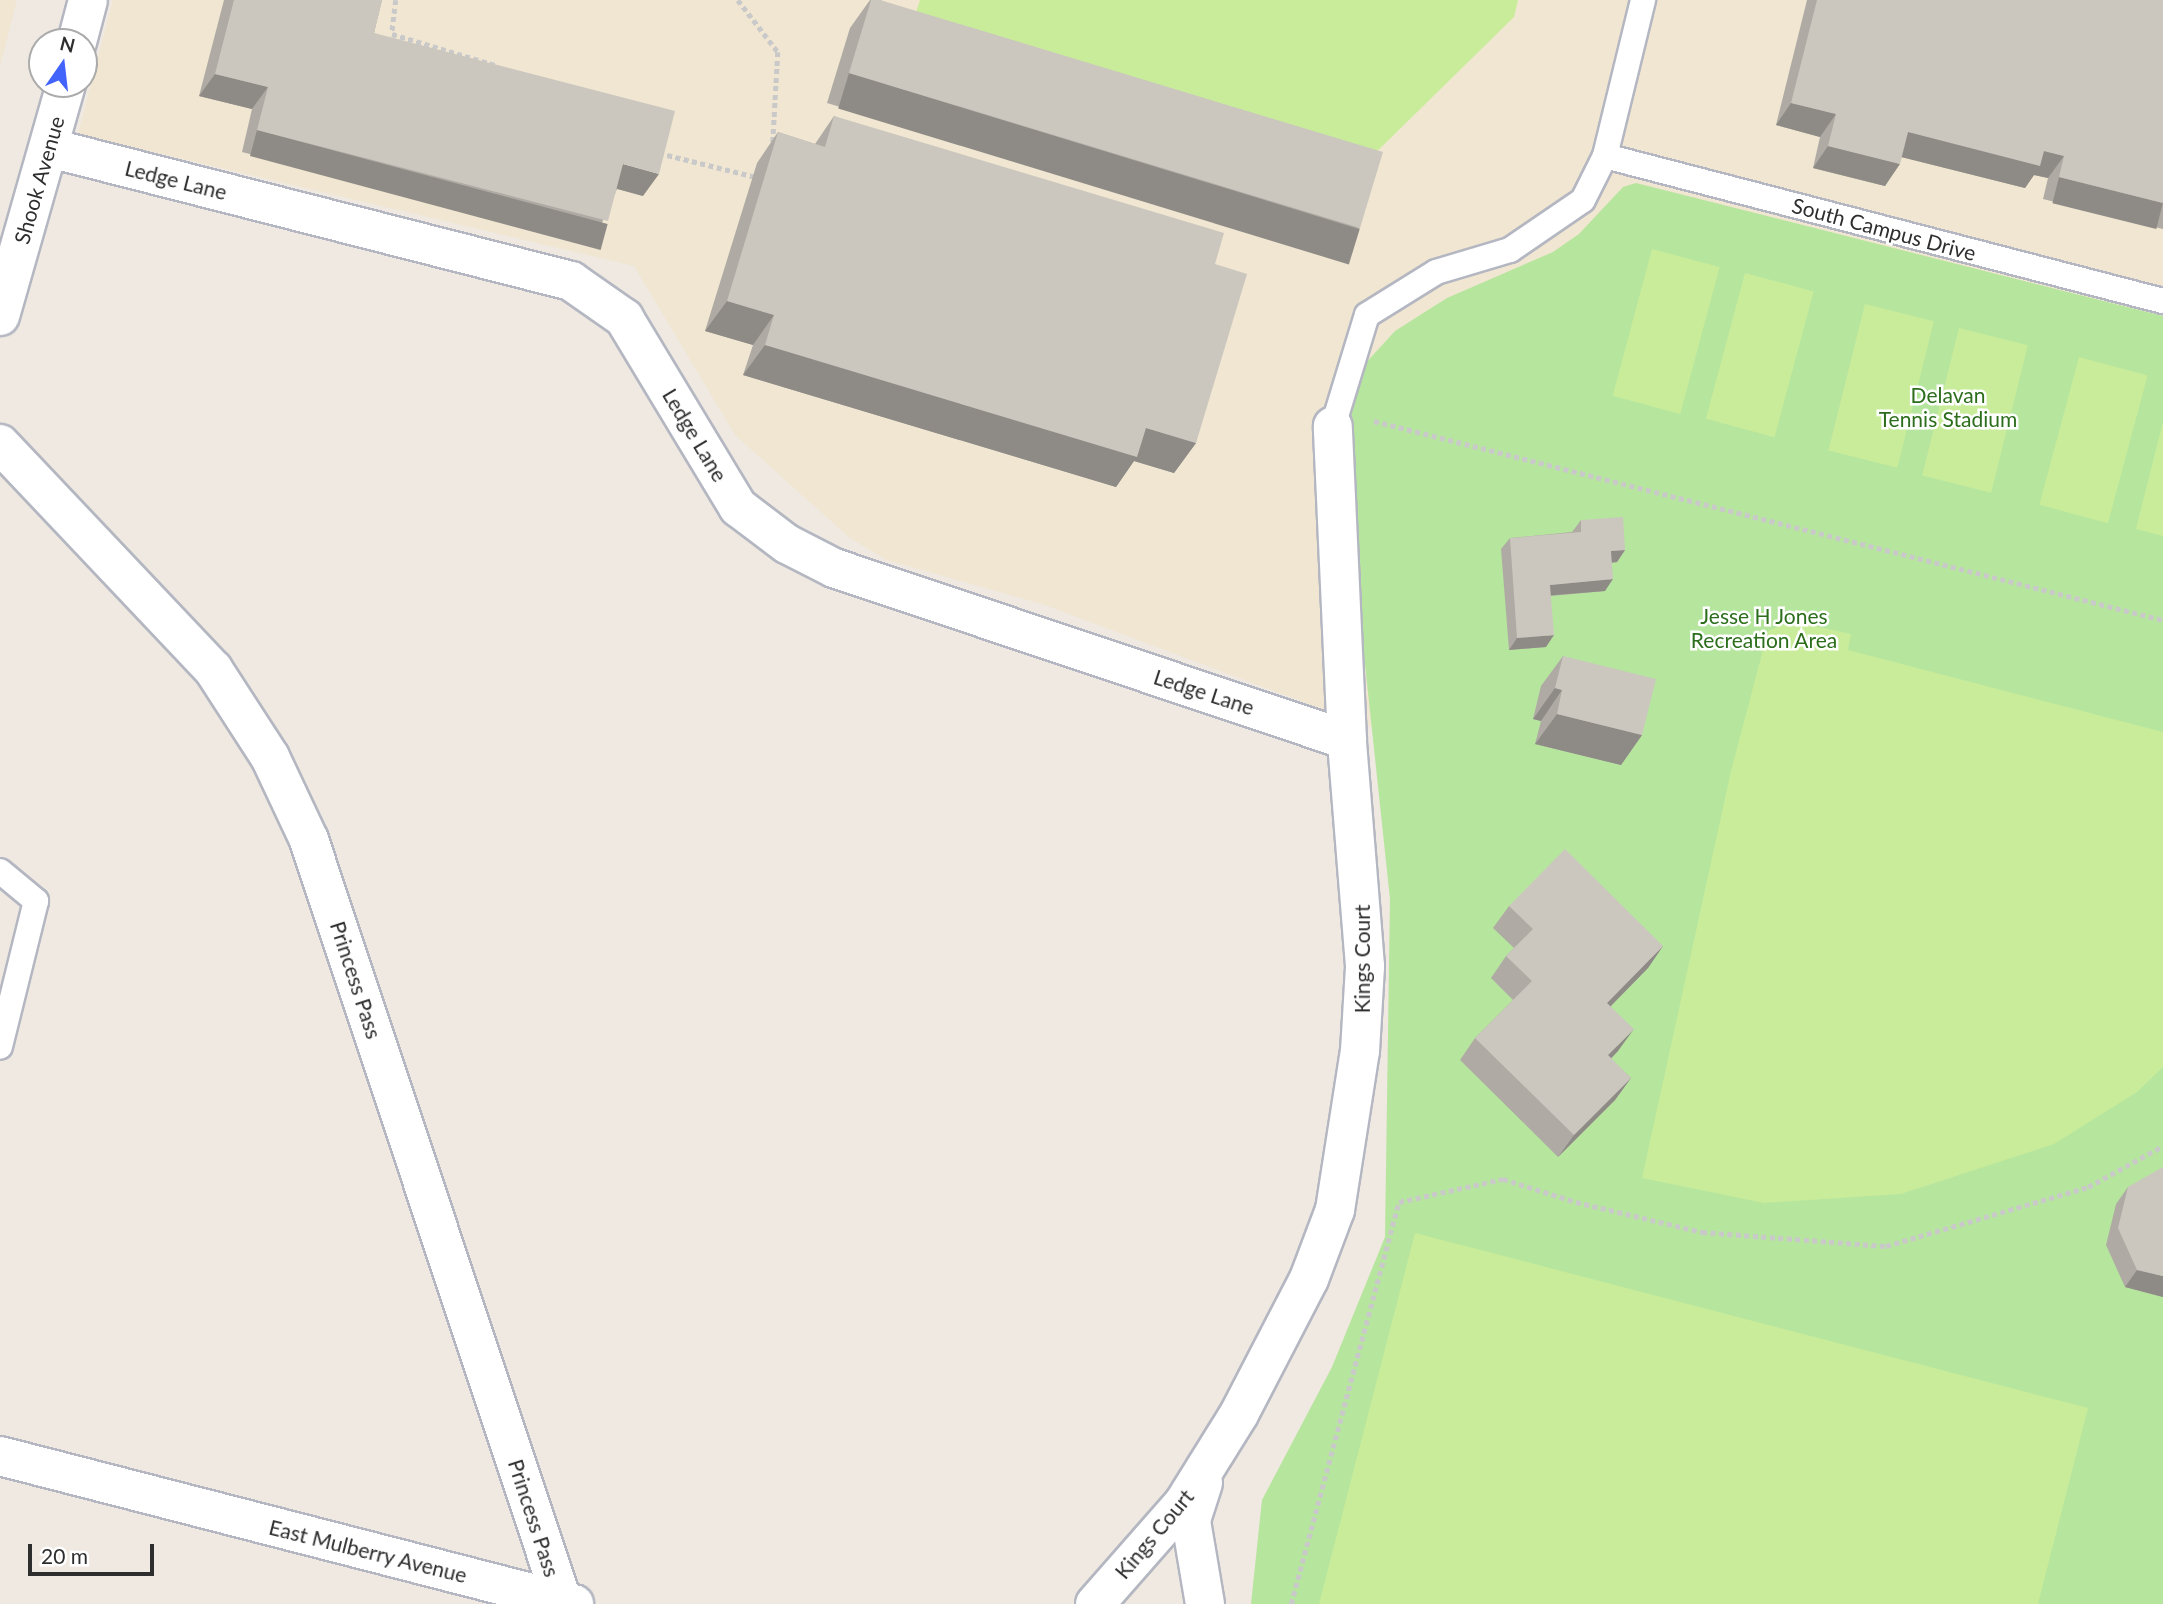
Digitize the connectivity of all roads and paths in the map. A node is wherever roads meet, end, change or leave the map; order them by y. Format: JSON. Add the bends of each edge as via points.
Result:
{"nodes":[{"id":1,"x":88,"y":0,"type":"edge"},
{"id":2,"x":396,"y":0,"type":"edge"},
{"id":3,"x":738,"y":0,"type":"edge"},
{"id":4,"x":1643,"y":0,"type":"edge"},
{"id":5,"x":81,"y":28,"type":"edge"},
{"id":6,"x":497,"y":65,"type":"edge"},
{"id":7,"x":62,"y":98,"type":"edge"},
{"id":8,"x":50,"y":148,"type":"junction"},
{"id":9,"x":648,"y":150,"type":"edge"},
{"id":10,"x":773,"y":155,"type":"edge"},
{"id":11,"x":1605,"y":156,"type":"junction"},
{"id":12,"x":761,"y":178,"type":"edge"},
{"id":13,"x":2163,"y":301,"type":"edge"},
{"id":14,"x":0,"y":316,"type":"edge"},
{"id":15,"x":1351,"y":422,"type":"junction"},
{"id":16,"x":0,"y":444,"type":"edge"},
{"id":17,"x":2163,"y":620,"type":"edge"},
{"id":18,"x":1348,"y":740,"type":"junction"},
{"id":19,"x":0,"y":871,"type":"edge"},
{"id":20,"x":0,"y":1047,"type":"edge"},
{"id":21,"x":2163,"y":1146,"type":"edge"},
{"id":22,"x":0,"y":1456,"type":"edge"},
{"id":23,"x":1210,"y":1461,"type":"junction"},
{"id":24,"x":568,"y":1603,"type":"edge"},
{"id":25,"x":1095,"y":1604,"type":"edge"},
{"id":26,"x":1205,"y":1604,"type":"edge"},
{"id":27,"x":1291,"y":1604,"type":"edge"}],
"edges":[{"from":1,"to":5,"type":"street"},
{"from":2,"to":6,"type":"path","via":[[391,34]]},
{"from":3,"to":10,"type":"path","via":[[778,52]]},
{"from":4,"to":11,"type":"lane"},
{"from":7,"to":8,"type":"street","name":"Shook Avenue"},
{"from":8,"to":14,"type":"street","name":"Shook Avenue"},
{"from":8,"to":18,"type":"street","name":"Ledge Lane","via":[[571,281],[624,318],[738,507],[787,544],[834,568]]},
{"from":9,"to":12,"type":"path"},
{"from":11,"to":13,"type":"lane","name":"South Campus Drive"},
{"from":11,"to":15,"type":"lane","via":[[1583,200],[1510,250],[1436,272],[1367,315]]},
{"from":15,"to":17,"type":"path"},
{"from":15,"to":18,"type":"street","name":"Kings Court"},
{"from":16,"to":24,"type":"street","name":"Princess Pass","via":[[213,669],[270,757],[309,840]]},
{"from":18,"to":23,"type":"street","name":"Kings Court","via":[[1365,966],[1360,1051],[1335,1210],[1309,1279]]},
{"from":19,"to":20,"type":"lane","via":[[36,901]]},
{"from":21,"to":27,"type":"path","via":[[2088,1186],[1886,1246],[1702,1232],[1503,1179],[1399,1202]]},
{"from":22,"to":24,"type":"street","name":"East Mulberry Avenue"},
{"from":23,"to":25,"type":"street","name":"Kings Court","via":[[1184,1504]]},
{"from":23,"to":26,"type":"street","name":"Kings Court","via":[[1191,1521]]}]}
